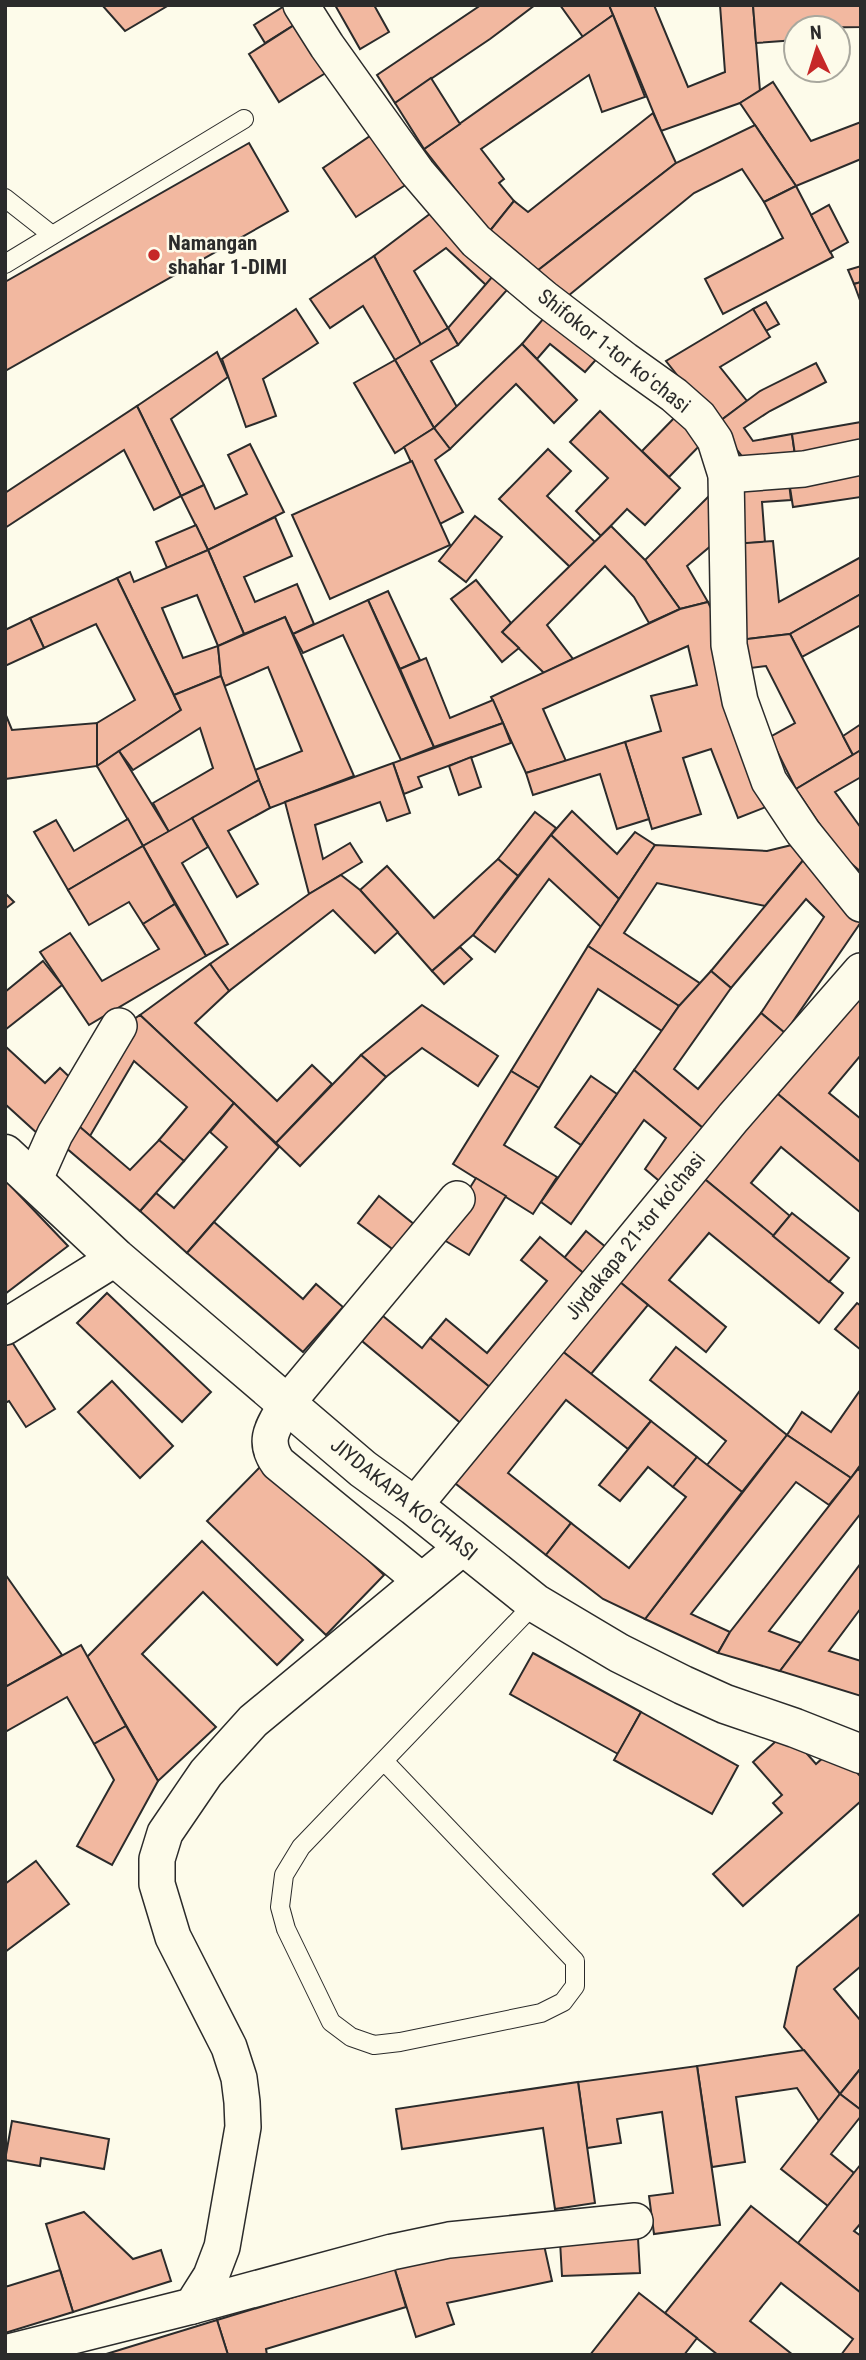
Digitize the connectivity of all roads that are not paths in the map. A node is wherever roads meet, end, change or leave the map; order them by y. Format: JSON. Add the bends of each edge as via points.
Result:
{"nodes":[{"id":1,"x":301,"y":5,"type":"edge"},
{"id":2,"x":244,"y":119,"type":"dead end"},
{"id":3,"x":5,"y":198,"type":"edge"},
{"id":4,"x":52,"y":235,"type":"junction"},
{"id":5,"x":5,"y":264,"type":"edge"},
{"id":6,"x":861,"y":457,"type":"edge"},
{"id":7,"x":726,"y":475,"type":"junction"},
{"id":8,"x":861,"y":904,"type":"edge"},
{"id":9,"x":861,"y":971,"type":"edge"},
{"id":10,"x":119,"y":1026,"type":"dead end"},
{"id":11,"x":5,"y":1154,"type":"edge"},
{"id":12,"x":34,"y":1181,"type":"junction"},
{"id":13,"x":457,"y":1199,"type":"dead end"},
{"id":14,"x":116,"y":1258,"type":"junction"},
{"id":15,"x":5,"y":1327,"type":"edge"},
{"id":16,"x":286,"y":1403,"type":"junction"},
{"id":17,"x":414,"y":1506,"type":"junction"},
{"id":18,"x":463,"y":1547,"type":"junction"},
{"id":19,"x":422,"y":1581,"type":"junction"},
{"id":20,"x":534,"y":1604,"type":"junction"},
{"id":21,"x":861,"y":1754,"type":"edge"},
{"id":22,"x":384,"y":1761,"type":"junction"},
{"id":23,"x":635,"y":2221,"type":"dead end"},
{"id":24,"x":192,"y":2306,"type":"junction"},
{"id":25,"x":88,"y":2344,"type":"edge"},
{"id":26,"x":5,"y":2353,"type":"edge"}],
"edges":[{"from":1,"to":7,"type":"street","name":"Shifokor 1-tor koʻchasi","via":[[417,172],[476,240],[699,417],[715,440]]},
{"from":2,"to":4,"type":"lane"},
{"from":3,"to":4,"type":"lane"},
{"from":4,"to":5,"type":"lane"},
{"from":6,"to":7,"type":"street"},
{"from":7,"to":8,"type":"street","name":"Shifokor 1-tor koʻchasi","via":[[729,645],[740,701],[769,781]]},
{"from":9,"to":17,"type":"street","name":"Jiydakapa 21-tor koʼchasi","via":[[733,1118]]},
{"from":10,"to":12,"type":"street","via":[[55,1134]]},
{"from":11,"to":12,"type":"street","name":"JIYDAKAPA KO'CHASI"},
{"from":12,"to":14,"type":"street","name":"JIYDAKAPA KO'CHASI"},
{"from":13,"to":16,"type":"street"},
{"from":14,"to":15,"type":"street"},
{"from":14,"to":16,"type":"street","name":"JIYDAKAPA KO'CHASI"},
{"from":16,"to":17,"type":"street","name":"JIYDAKAPA KO'CHASI"},
{"from":16,"to":19,"type":"street","via":[[271,1431],[270,1453]]},
{"from":17,"to":18,"type":"street","name":"JIYDAKAPA KO'CHASI"},
{"from":18,"to":19,"type":"street"},
{"from":18,"to":20,"type":"street","name":"JIYDAKAPA KO'CHASI"},
{"from":19,"to":24,"type":"street","via":[[253,1721],[206,1773],[165,1833],[157,1859],[157,1884],[173,1937],[229,2047],[242,2102],[243,2127],[222,2247]]},
{"from":20,"to":21,"type":"street","name":"JIYDAKAPA KO'CHASI","via":[[683,1685]]},
{"from":20,"to":22,"type":"lane"},
{"from":22,"to":22,"type":"lane","via":[[301,1847],[284,1875],[280,1908],[286,1929],[331,2022],[351,2037],[374,2045],[541,2013],[564,2003],[575,1986],[575,1961]]},
{"from":23,"to":24,"type":"street","via":[[449,2240]]},
{"from":24,"to":25,"type":"street"},
{"from":25,"to":26,"type":"street"}]}
